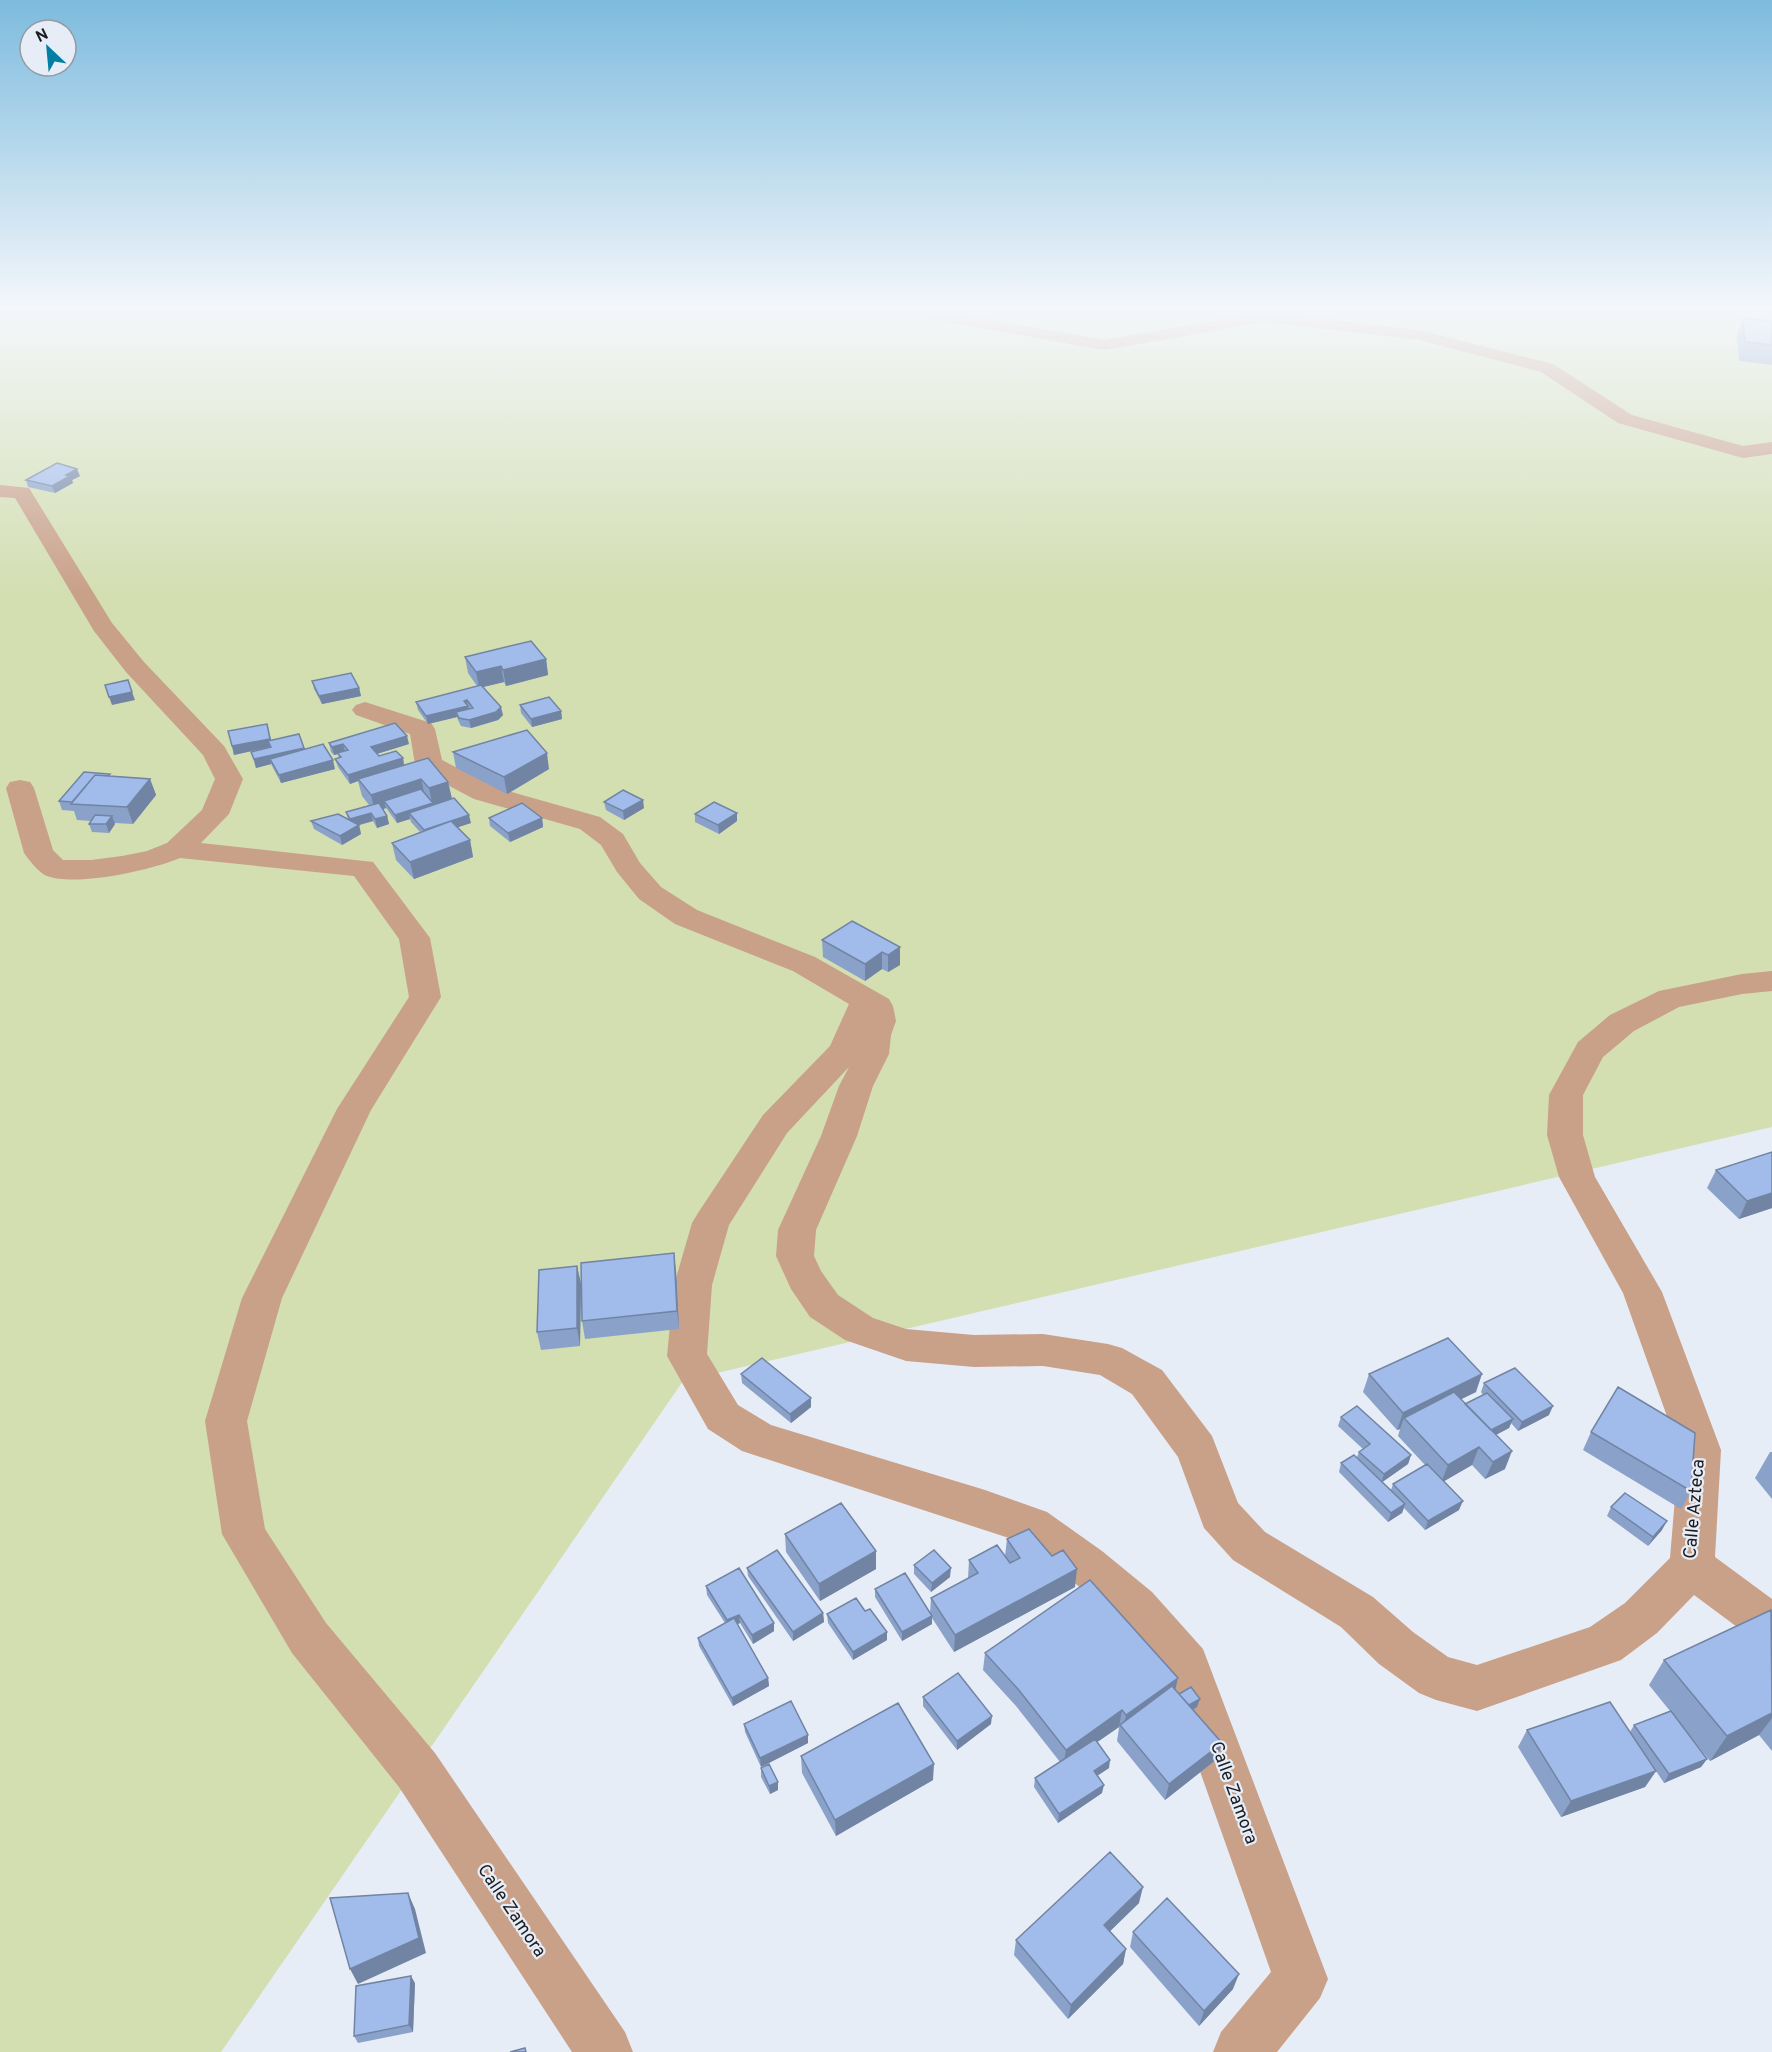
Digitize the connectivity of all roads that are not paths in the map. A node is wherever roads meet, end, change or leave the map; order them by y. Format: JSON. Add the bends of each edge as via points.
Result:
{"nodes":[{"id":1,"x":1599,"y":402,"type":"edge"},
{"id":2,"x":1772,"y":448,"type":"edge"},
{"id":3,"x":0,"y":491,"type":"edge"},
{"id":4,"x":364,"y":710,"type":"dead end"},
{"id":5,"x":20,"y":788,"type":"dead end"},
{"id":6,"x":177,"y":849,"type":"junction"},
{"id":7,"x":1772,"y":981,"type":"edge"},
{"id":8,"x":867,"y":1000,"type":"junction"},
{"id":9,"x":1692,"y":1566,"type":"junction"},
{"id":10,"x":1772,"y":1626,"type":"edge"},
{"id":11,"x":605,"y":2052,"type":"edge"},
{"id":12,"x":1241,"y":2052,"type":"edge"}],
"edges":[{"from":1,"to":2,"type":"street","via":[[1625,419],[1743,452]]},
{"from":3,"to":6,"type":"street","via":[[22,492],[102,626],[215,752],[229,779],[215,814]]},
{"from":4,"to":8,"type":"street","via":[[422,729],[429,765],[484,793],[590,823],[613,840],[627,866],[650,893],[686,917],[804,964]]},
{"from":5,"to":6,"type":"street","via":[[39,853],[55,869],[122,866]]},
{"from":6,"to":11,"type":"street","name":"Calle Zamora","via":[[363,868],[414,938],[425,997],[354,1109],[262,1298],[226,1421],[244,1534],[309,1638],[417,1770]]},
{"from":7,"to":9,"type":"street","name":"Calle Azteca","via":[[1670,998],[1622,1023],[1590,1050],[1566,1095],[1565,1135],[1577,1177],[1642,1292],[1700,1450]]},
{"from":8,"to":9,"type":"street","name":"Calle Azteca","via":[[878,1006],[880,1021],[872,1054],[797,1230],[795,1256],[824,1306],[859,1329],[906,1345],[974,1351],[1043,1350],[1108,1360],[1147,1382],[1197,1449],[1220,1514],[1250,1546],[1357,1612],[1396,1648],[1436,1677],[1477,1688],[1604,1644],[1641,1618]]},
{"from":8,"to":12,"type":"street","name":"Calle Zamora","via":[[844,1051],[775,1124],[711,1223],[693,1285],[687,1356],[723,1417],[757,1438],[1031,1526],[1136,1607],[1186,1665],[1301,1979]]},
{"from":9,"to":10,"type":"street"}]}
